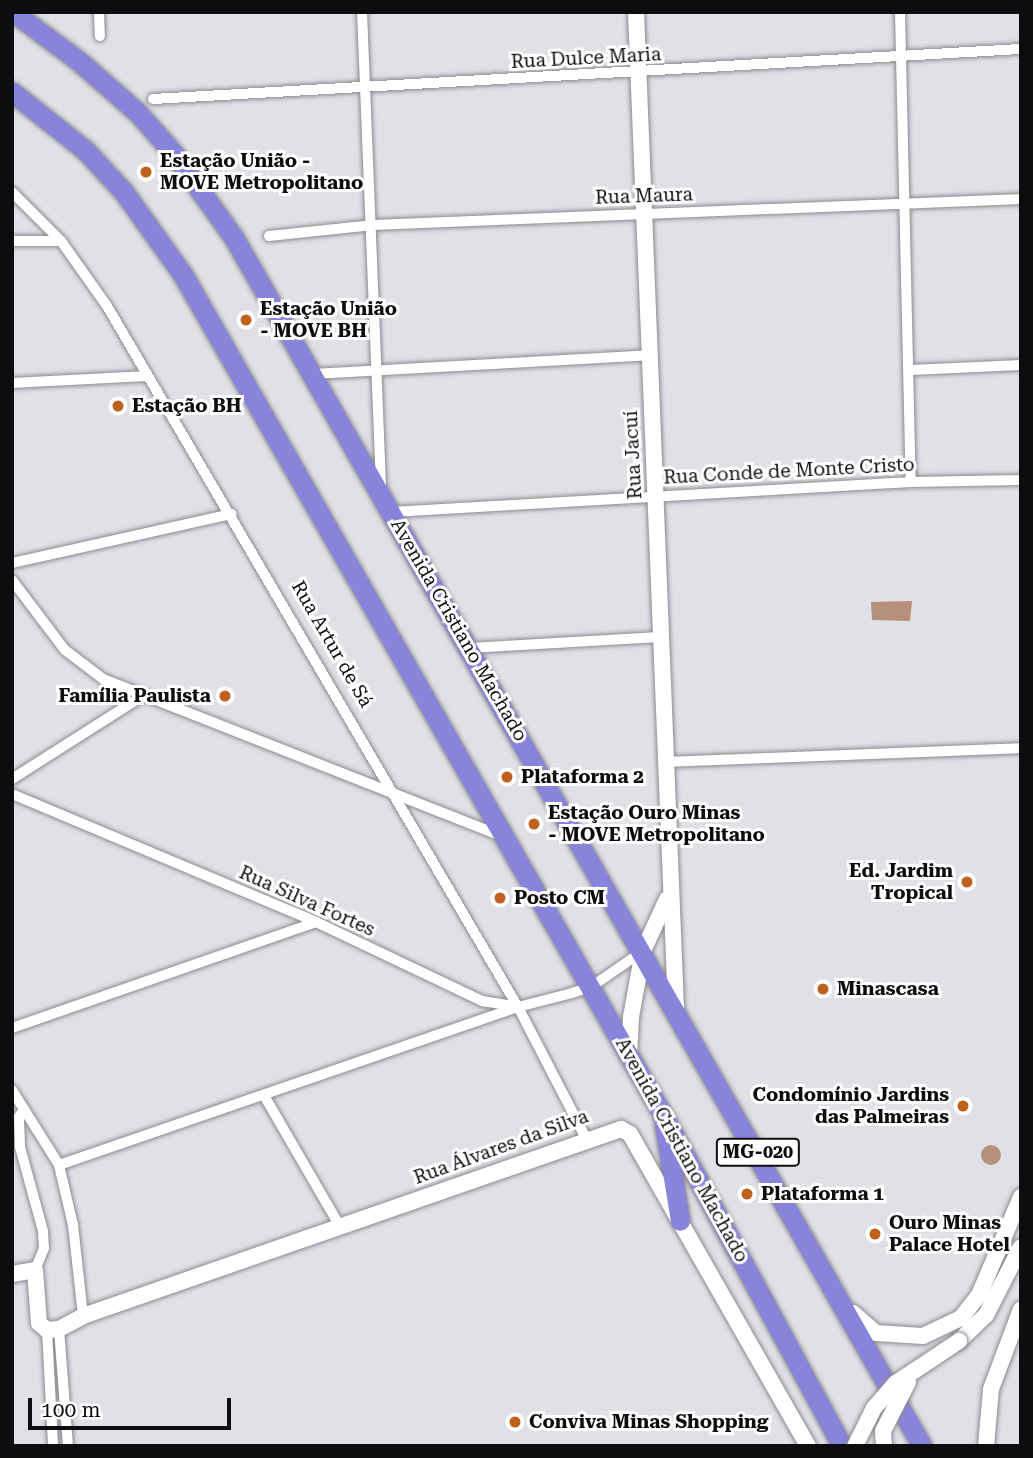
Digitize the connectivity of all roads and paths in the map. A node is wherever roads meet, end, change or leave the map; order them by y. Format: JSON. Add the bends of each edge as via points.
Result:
{"nodes":[{"id":1,"x":13,"y":12,"type":"edge"},
{"id":2,"x":99,"y":12,"type":"edge"},
{"id":3,"x":362,"y":12,"type":"edge"},
{"id":4,"x":636,"y":12,"type":"edge"},
{"id":5,"x":900,"y":12,"type":"edge"},
{"id":6,"x":100,"y":36,"type":"dead end"},
{"id":7,"x":1021,"y":49,"type":"edge"},
{"id":8,"x":902,"y":58,"type":"junction"},
{"id":9,"x":639,"y":74,"type":"junction"},
{"id":10,"x":364,"y":85,"type":"junction"},
{"id":11,"x":12,"y":92,"type":"edge"},
{"id":12,"x":153,"y":99,"type":"dead end"},
{"id":13,"x":12,"y":192,"type":"edge"},
{"id":14,"x":1021,"y":199,"type":"edge"},
{"id":15,"x":906,"y":205,"type":"junction"},
{"id":16,"x":644,"y":214,"type":"junction"},
{"id":17,"x":373,"y":225,"type":"junction"},
{"id":18,"x":269,"y":236,"type":"dead end"},
{"id":19,"x":12,"y":241,"type":"edge"},
{"id":20,"x":61,"y":241,"type":"junction"},
{"id":21,"x":649,"y":355,"type":"junction"},
{"id":22,"x":1021,"y":365,"type":"edge"},
{"id":23,"x":911,"y":370,"type":"junction"},
{"id":24,"x":377,"y":371,"type":"junction"},
{"id":25,"x":313,"y":374,"type":"junction"},
{"id":26,"x":147,"y":376,"type":"junction"},
{"id":27,"x":12,"y":383,"type":"edge"},
{"id":28,"x":1021,"y":480,"type":"edge"},
{"id":29,"x":911,"y":482,"type":"junction"},
{"id":30,"x":381,"y":494,"type":"junction"},
{"id":31,"x":656,"y":496,"type":"junction"},
{"id":32,"x":391,"y":512,"type":"junction"},
{"id":33,"x":232,"y":514,"type":"junction"},
{"id":34,"x":12,"y":564,"type":"edge"},
{"id":35,"x":12,"y":580,"type":"edge"},
{"id":36,"x":659,"y":637,"type":"junction"},
{"id":37,"x":470,"y":648,"type":"junction"},
{"id":38,"x":144,"y":695,"type":"junction"},
{"id":39,"x":1021,"y":748,"type":"edge"},
{"id":40,"x":663,"y":762,"type":"junction"},
{"id":41,"x":12,"y":779,"type":"edge"},
{"id":42,"x":394,"y":792,"type":"junction"},
{"id":43,"x":12,"y":794,"type":"edge"},
{"id":44,"x":505,"y":836,"type":"junction"},
{"id":45,"x":668,"y":897,"type":"junction"},
{"id":46,"x":316,"y":922,"type":"junction"},
{"id":47,"x":643,"y":951,"type":"junction"},
{"id":48,"x":591,"y":987,"type":"junction"},
{"id":49,"x":518,"y":1007,"type":"junction"},
{"id":50,"x":676,"y":1008,"type":"junction"},
{"id":51,"x":12,"y":1028,"type":"edge"},
{"id":52,"x":629,"y":1057,"type":"junction"},
{"id":53,"x":12,"y":1090,"type":"edge"},
{"id":54,"x":265,"y":1097,"type":"junction"},
{"id":55,"x":24,"y":1109,"type":"junction"},
{"id":56,"x":663,"y":1115,"type":"junction"},
{"id":57,"x":586,"y":1138,"type":"junction"},
{"id":58,"x":59,"y":1165,"type":"junction"},
{"id":59,"x":1021,"y":1197,"type":"edge"},
{"id":60,"x":680,"y":1221,"type":"junction"},
{"id":61,"x":341,"y":1228,"type":"junction"},
{"id":62,"x":1021,"y":1247,"type":"edge"},
{"id":63,"x":35,"y":1270,"type":"junction"},
{"id":64,"x":12,"y":1274,"type":"edge"},
{"id":65,"x":840,"y":1296,"type":"junction"},
{"id":66,"x":1021,"y":1309,"type":"edge"},
{"id":67,"x":83,"y":1316,"type":"junction"},
{"id":68,"x":53,"y":1330,"type":"junction"},
{"id":69,"x":959,"y":1341,"type":"junction"},
{"id":70,"x":53,"y":1446,"type":"edge"},
{"id":71,"x":68,"y":1446,"type":"edge"},
{"id":72,"x":808,"y":1446,"type":"edge"},
{"id":73,"x":842,"y":1446,"type":"edge"},
{"id":74,"x":855,"y":1446,"type":"edge"},
{"id":75,"x":884,"y":1446,"type":"edge"},
{"id":76,"x":922,"y":1446,"type":"edge"},
{"id":77,"x":986,"y":1446,"type":"edge"}],
"edges":[{"from":1,"to":25,"type":"highway","name":"Avenida Cristiano Machado","via":[[138,113],[174,154],[234,238]]},
{"from":2,"to":6,"type":"street"},
{"from":3,"to":10,"type":"street"},
{"from":4,"to":9,"type":"main road","name":"Rua Jacuí","number":"MG-020"},
{"from":5,"to":8,"type":"street"},
{"from":7,"to":8,"type":"street","name":"Rua Dulce Maria"},
{"from":8,"to":9,"type":"street","name":"Rua Dulce Maria"},
{"from":8,"to":15,"type":"street"},
{"from":9,"to":10,"type":"street","name":"Rua Dulce Maria"},
{"from":9,"to":16,"type":"main road","name":"Rua Jacuí","number":"MG-020"},
{"from":10,"to":12,"type":"street","name":"Rua Dulce Maria"},
{"from":10,"to":17,"type":"street"},
{"from":11,"to":44,"type":"highway","name":"Avenida Cristiano Machado","via":[[100,166],[183,275]]},
{"from":13,"to":20,"type":"street","name":"Rua Artur de Sá"},
{"from":14,"to":15,"type":"street","name":"Rua Maura"},
{"from":15,"to":16,"type":"street","name":"Rua Maura"},
{"from":15,"to":23,"type":"street"},
{"from":16,"to":17,"type":"street","name":"Rua Maura"},
{"from":16,"to":21,"type":"main road","name":"Rua Jacuí","number":"MG-020"},
{"from":17,"to":18,"type":"street","name":"Rua Maura"},
{"from":17,"to":24,"type":"street"},
{"from":19,"to":20,"type":"street"},
{"from":20,"to":26,"type":"street","name":"Rua Artur de Sá","via":[[107,306]]},
{"from":21,"to":24,"type":"street"},
{"from":21,"to":31,"type":"main road","name":"Rua Jacuí","number":"MG-020"},
{"from":22,"to":23,"type":"street"},
{"from":23,"to":29,"type":"street"},
{"from":24,"to":25,"type":"street"},
{"from":24,"to":30,"type":"street"},
{"from":25,"to":30,"type":"highway","name":"Avenida Cristiano Machado"},
{"from":26,"to":27,"type":"street"},
{"from":26,"to":33,"type":"street","name":"Rua Artur de Sá"},
{"from":28,"to":29,"type":"street","name":"Rua Conde de Monte Cristo"},
{"from":29,"to":31,"type":"street","name":"Rua Conde de Monte Cristo"},
{"from":30,"to":32,"type":"highway","name":"Avenida Cristiano Machado"},
{"from":31,"to":32,"type":"street","name":"Rua Conde de Monte Cristo"},
{"from":31,"to":36,"type":"main road","name":"Rua Jacuí","number":"MG-020"},
{"from":32,"to":37,"type":"highway","name":"Avenida Cristiano Machado"},
{"from":33,"to":34,"type":"street"},
{"from":33,"to":42,"type":"street","name":"Rua Artur de Sá"},
{"from":35,"to":38,"type":"street","via":[[65,650],[103,679]]},
{"from":36,"to":37,"type":"street"},
{"from":36,"to":40,"type":"main road","name":"Rua Jacuí","number":"MG-020"},
{"from":37,"to":47,"type":"highway","name":"Avenida Cristiano Machado"},
{"from":38,"to":41,"type":"street"},
{"from":38,"to":42,"type":"street"},
{"from":39,"to":40,"type":"street"},
{"from":40,"to":45,"type":"main road","name":"Rua Jacuí","number":"MG-020"},
{"from":42,"to":44,"type":"street"},
{"from":42,"to":49,"type":"street","name":"Rua Artur de Sá"},
{"from":43,"to":46,"type":"street","name":"Rua Silva Fortes"},
{"from":44,"to":48,"type":"highway","name":"Avenida Cristiano Machado"},
{"from":45,"to":47,"type":"main road","name":"Rua Jacuí","number":"MG-020"},
{"from":45,"to":50,"type":"main road","name":"Rua Jacuí","number":"MG-020"},
{"from":46,"to":49,"type":"street","name":"Rua Silva Fortes","via":[[482,1000]]},
{"from":46,"to":51,"type":"street"},
{"from":47,"to":48,"type":"street"},
{"from":47,"to":50,"type":"highway","name":"Avenida Cristiano Machado"},
{"from":47,"to":52,"type":"main road","name":"Rua Jacuí","number":"MG-020"},
{"from":48,"to":49,"type":"street","name":"Rua Silva Fortes"},
{"from":48,"to":52,"type":"highway","name":"Avenida Cristiano Machado"},
{"from":49,"to":54,"type":"street"},
{"from":49,"to":57,"type":"street","name":"Rua Artur de Sá"},
{"from":50,"to":65,"type":"highway","name":"Avenida Cristiano Machado","number":"MG-020"},
{"from":52,"to":56,"type":"highway","name":"Avenida Cristiano Machado","number":"MG-020"},
{"from":53,"to":55,"type":"street"},
{"from":54,"to":58,"type":"street"},
{"from":54,"to":61,"type":"street"},
{"from":55,"to":58,"type":"street"},
{"from":55,"to":63,"type":"street","via":[[19,1117],[19,1147],[43,1231],[44,1248]]},
{"from":56,"to":60,"type":"highway"},
{"from":56,"to":73,"type":"highway","name":"Avenida Cristiano Machado","number":"MG-020"},
{"from":57,"to":60,"type":"main road","name":"Rua Álvares da Silva","via":[[621,1129],[630,1134]]},
{"from":57,"to":61,"type":"main road","name":"Rua Álvares da Silva"},
{"from":58,"to":67,"type":"street","via":[[73,1225]]},
{"from":59,"to":65,"type":"main road","via":[[979,1295],[961,1318],[947,1326],[923,1336],[876,1333],[864,1326]]},
{"from":60,"to":72,"type":"main road","name":"Rua Álvares da Silva"},
{"from":61,"to":67,"type":"main road","name":"Rua Álvares da Silva"},
{"from":62,"to":69,"type":"main road","via":[[997,1298]]},
{"from":63,"to":64,"type":"main road"},
{"from":63,"to":68,"type":"main road","via":[[39,1323]]},
{"from":65,"to":76,"type":"highway","name":"Avenida Cristiano Machado","number":"MG-020"},
{"from":66,"to":77,"type":"main road","via":[[991,1389]]},
{"from":67,"to":68,"type":"main road","name":"Rua Álvares da Silva"},
{"from":68,"to":70,"type":"street"},
{"from":68,"to":71,"type":"street"},
{"from":69,"to":74,"type":"main road","bridge":true,"via":[[896,1383],[874,1408]]},
{"from":69,"to":75,"type":"main road","bridge":true,"via":[[901,1388],[883,1431]]}]}
